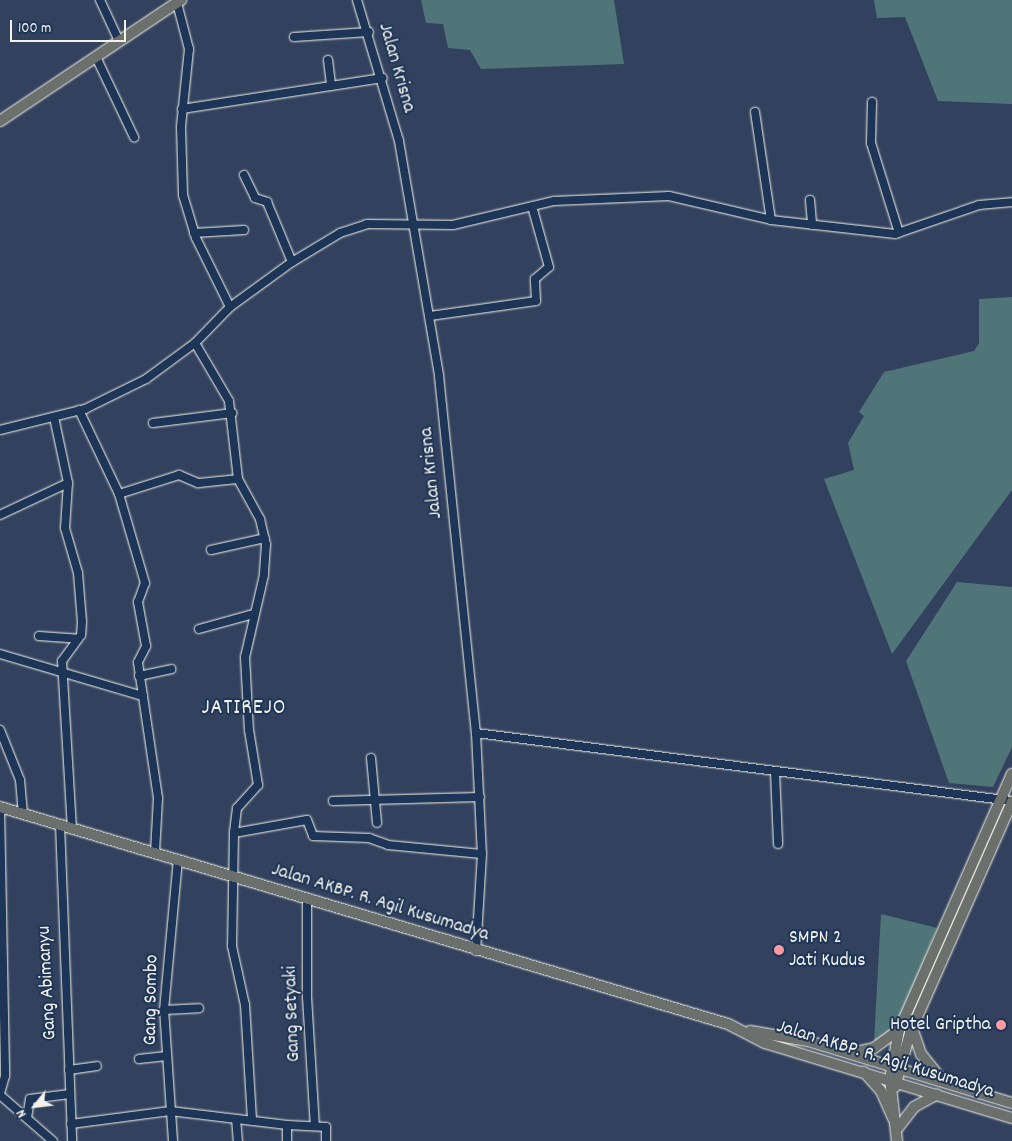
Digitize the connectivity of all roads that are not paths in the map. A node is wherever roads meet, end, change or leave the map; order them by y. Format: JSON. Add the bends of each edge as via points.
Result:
{"nodes":[{"id":1,"x":100,"y":0,"type":"edge"},
{"id":2,"x":357,"y":0,"type":"edge"},
{"id":3,"x":179,"y":1,"type":"edge"},
{"id":4,"x":369,"y":32,"type":"junction"},
{"id":5,"x":294,"y":37,"type":"dead end"},
{"id":6,"x":119,"y":41,"type":"junction"},
{"id":7,"x":96,"y":57,"type":"junction"},
{"id":8,"x":328,"y":60,"type":"dead end"},
{"id":9,"x":383,"y":78,"type":"junction"},
{"id":10,"x":331,"y":86,"type":"junction"},
{"id":11,"x":872,"y":102,"type":"dead end"},
{"id":12,"x":182,"y":109,"type":"junction"},
{"id":13,"x":755,"y":112,"type":"dead end"},
{"id":14,"x":0,"y":121,"type":"edge"},
{"id":15,"x":134,"y":138,"type":"dead end"},
{"id":16,"x":244,"y":175,"type":"dead end"},
{"id":17,"x":810,"y":200,"type":"dead end"},
{"id":18,"x":1012,"y":202,"type":"edge"},
{"id":19,"x":532,"y":206,"type":"junction"},
{"id":20,"x":771,"y":220,"type":"junction"},
{"id":21,"x":812,"y":225,"type":"junction"},
{"id":22,"x":416,"y":228,"type":"junction"},
{"id":23,"x":244,"y":230,"type":"dead end"},
{"id":24,"x":194,"y":233,"type":"junction"},
{"id":25,"x":899,"y":233,"type":"junction"},
{"id":26,"x":292,"y":262,"type":"junction"},
{"id":27,"x":230,"y":307,"type":"junction"},
{"id":28,"x":430,"y":316,"type":"junction"},
{"id":29,"x":195,"y":343,"type":"junction"},
{"id":30,"x":79,"y":410,"type":"junction"},
{"id":31,"x":232,"y":413,"type":"junction"},
{"id":32,"x":54,"y":417,"type":"junction"},
{"id":33,"x":154,"y":423,"type":"dead end"},
{"id":34,"x":0,"y":430,"type":"edge"},
{"id":35,"x":238,"y":479,"type":"junction"},
{"id":36,"x":68,"y":483,"type":"junction"},
{"id":37,"x":119,"y":494,"type":"junction"},
{"id":38,"x":0,"y":515,"type":"edge"},
{"id":39,"x":265,"y":538,"type":"junction"},
{"id":40,"x":211,"y":550,"type":"dead end"},
{"id":41,"x":254,"y":614,"type":"junction"},
{"id":42,"x":199,"y":629,"type":"dead end"},
{"id":43,"x":39,"y":636,"type":"dead end"},
{"id":44,"x":78,"y":639,"type":"junction"},
{"id":45,"x":0,"y":654,"type":"edge"},
{"id":46,"x":171,"y":668,"type":"dead end"},
{"id":47,"x":62,"y":672,"type":"junction"},
{"id":48,"x":139,"y":676,"type":"junction"},
{"id":49,"x":143,"y":696,"type":"junction"},
{"id":50,"x":0,"y":730,"type":"edge"},
{"id":51,"x":476,"y":733,"type":"junction"},
{"id":52,"x":371,"y":758,"type":"dead end"},
{"id":53,"x":775,"y":771,"type":"junction"},
{"id":54,"x":1012,"y":774,"type":"edge"},
{"id":55,"x":480,"y":797,"type":"junction"},
{"id":56,"x":377,"y":798,"type":"junction"},
{"id":57,"x":333,"y":800,"type":"dead end"},
{"id":58,"x":1000,"y":800,"type":"junction"},
{"id":59,"x":1012,"y":802,"type":"edge"},
{"id":60,"x":0,"y":807,"type":"edge"},
{"id":61,"x":23,"y":813,"type":"junction"},
{"id":62,"x":377,"y":823,"type":"dead end"},
{"id":63,"x":60,"y":824,"type":"junction"},
{"id":64,"x":72,"y":827,"type":"junction"},
{"id":65,"x":234,"y":833,"type":"junction"},
{"id":66,"x":778,"y":844,"type":"dead end"},
{"id":67,"x":155,"y":852,"type":"junction"},
{"id":68,"x":482,"y":854,"type":"junction"},
{"id":69,"x":178,"y":860,"type":"junction"},
{"id":70,"x":233,"y":876,"type":"junction"},
{"id":71,"x":307,"y":900,"type":"junction"},
{"id":72,"x":476,"y":951,"type":"junction"},
{"id":73,"x":199,"y":1008,"type":"dead end"},
{"id":74,"x":164,"y":1010,"type":"junction"},
{"id":75,"x":912,"y":1028,"type":"junction"},
{"id":76,"x":899,"y":1030,"type":"junction"},
{"id":77,"x":750,"y":1031,"type":"junction"},
{"id":78,"x":849,"y":1053,"type":"junction"},
{"id":79,"x":167,"y":1056,"type":"junction"},
{"id":80,"x":139,"y":1059,"type":"dead end"},
{"id":81,"x":97,"y":1066,"type":"dead end"},
{"id":82,"x":69,"y":1070,"type":"junction"},
{"id":83,"x":864,"y":1072,"type":"junction"},
{"id":84,"x":895,"y":1078,"type":"junction"},
{"id":85,"x":945,"y":1083,"type":"junction"},
{"id":86,"x":0,"y":1094,"type":"edge"},
{"id":87,"x":70,"y":1094,"type":"junction"},
{"id":88,"x":937,"y":1094,"type":"junction"},
{"id":89,"x":1012,"y":1103,"type":"edge"},
{"id":90,"x":170,"y":1111,"type":"junction"},
{"id":91,"x":27,"y":1118,"type":"junction"},
{"id":92,"x":1012,"y":1118,"type":"edge"},
{"id":93,"x":236,"y":1119,"type":"junction"},
{"id":94,"x":252,"y":1121,"type":"junction"},
{"id":95,"x":71,"y":1124,"type":"junction"},
{"id":96,"x":287,"y":1125,"type":"junction"},
{"id":97,"x":315,"y":1126,"type":"junction"},
{"id":98,"x":896,"y":1128,"type":"junction"},
{"id":99,"x":53,"y":1141,"type":"edge"},
{"id":100,"x":72,"y":1141,"type":"edge"},
{"id":101,"x":173,"y":1141,"type":"edge"},
{"id":102,"x":238,"y":1141,"type":"edge"},
{"id":103,"x":287,"y":1141,"type":"edge"},
{"id":104,"x":326,"y":1141,"type":"edge"},
{"id":105,"x":897,"y":1141,"type":"edge"}],
"edges":[{"from":1,"to":6,"type":"street"},
{"from":2,"to":4,"type":"street","name":"Jalan Krisna"},
{"from":3,"to":6,"type":"main road"},
{"from":3,"to":12,"type":"street","via":[[188,49]]},
{"from":4,"to":5,"type":"street"},
{"from":4,"to":9,"type":"street","name":"Jalan Krisna"},
{"from":6,"to":7,"type":"main road"},
{"from":7,"to":14,"type":"main road"},
{"from":7,"to":15,"type":"street"},
{"from":8,"to":10,"type":"street"},
{"from":9,"to":10,"type":"street"},
{"from":9,"to":22,"type":"street","name":"Jalan Krisna"},
{"from":10,"to":12,"type":"street"},
{"from":11,"to":25,"type":"street","via":[[871,143]]},
{"from":12,"to":24,"type":"street","via":[[180,164]]},
{"from":13,"to":20,"type":"street"},
{"from":16,"to":26,"type":"street","via":[[255,198],[270,206]]},
{"from":17,"to":21,"type":"street"},
{"from":18,"to":25,"type":"street","via":[[979,205]]},
{"from":19,"to":20,"type":"street","via":[[669,196]]},
{"from":19,"to":22,"type":"street","via":[[462,224]]},
{"from":19,"to":28,"type":"street","via":[[549,267],[535,279],[536,301]]},
{"from":20,"to":21,"type":"street"},
{"from":21,"to":25,"type":"street"},
{"from":22,"to":26,"type":"street","via":[[380,222],[358,226]]},
{"from":22,"to":28,"type":"street","name":"Jalan Krisna"},
{"from":23,"to":24,"type":"street"},
{"from":24,"to":27,"type":"street"},
{"from":26,"to":27,"type":"street"},
{"from":27,"to":29,"type":"street"},
{"from":28,"to":51,"type":"street","name":"Jalan Krisna"},
{"from":29,"to":30,"type":"street","via":[[146,379]]},
{"from":29,"to":31,"type":"street"},
{"from":30,"to":32,"type":"street"},
{"from":30,"to":37,"type":"street"},
{"from":31,"to":33,"type":"street"},
{"from":31,"to":35,"type":"street"},
{"from":32,"to":34,"type":"street"},
{"from":32,"to":36,"type":"street"},
{"from":35,"to":37,"type":"street","via":[[198,483],[179,475]]},
{"from":35,"to":39,"type":"street","via":[[258,513]]},
{"from":36,"to":38,"type":"street"},
{"from":36,"to":44,"type":"street","via":[[65,528],[78,573],[82,622]]},
{"from":37,"to":48,"type":"street","via":[[145,583],[138,602],[146,641],[138,662]]},
{"from":39,"to":40,"type":"street"},
{"from":39,"to":41,"type":"street","via":[[266,564]]},
{"from":41,"to":42,"type":"street"},
{"from":41,"to":65,"type":"street","via":[[244,668],[258,785],[237,808]]},
{"from":43,"to":44,"type":"street"},
{"from":44,"to":47,"type":"street","via":[[63,656]]},
{"from":45,"to":47,"type":"street"},
{"from":46,"to":48,"type":"street"},
{"from":47,"to":49,"type":"street"},
{"from":47,"to":64,"type":"street"},
{"from":48,"to":49,"type":"street"},
{"from":49,"to":67,"type":"street","via":[[158,798]]},
{"from":50,"to":61,"type":"street","via":[[20,780]]},
{"from":51,"to":53,"type":"street"},
{"from":51,"to":55,"type":"street","name":"Jalan Krisna"},
{"from":52,"to":56,"type":"street"},
{"from":53,"to":58,"type":"street"},
{"from":53,"to":66,"type":"street"},
{"from":54,"to":58,"type":"main road"},
{"from":55,"to":56,"type":"street"},
{"from":55,"to":68,"type":"street","name":"Jalan Krisna"},
{"from":56,"to":57,"type":"street"},
{"from":56,"to":62,"type":"street"},
{"from":58,"to":59,"type":"street"},
{"from":58,"to":76,"type":"main road"},
{"from":59,"to":75,"type":"main road"},
{"from":60,"to":61,"type":"main road","name":"Jalan AKBP. R. Agil Kusumadya"},
{"from":60,"to":86,"type":"street","via":[[5,1076]]},
{"from":61,"to":63,"type":"main road","name":"Jalan AKBP. R. Agil Kusumadya"},
{"from":63,"to":64,"type":"main road","name":"Jalan AKBP. R. Agil Kusumadya"},
{"from":63,"to":82,"type":"street","name":"Gang Abimanyu"},
{"from":64,"to":67,"type":"main road","name":"Jalan AKBP. R. Agil Kusumadya"},
{"from":65,"to":68,"type":"street","via":[[307,820],[313,836],[369,838],[388,845]]},
{"from":65,"to":70,"type":"street"},
{"from":67,"to":69,"type":"main road","name":"Jalan AKBP. R. Agil Kusumadya"},
{"from":68,"to":72,"type":"street","name":"Jalan Krisna"},
{"from":69,"to":70,"type":"main road","name":"Jalan AKBP. R. Agil Kusumadya"},
{"from":69,"to":74,"type":"street","name":"Gang Sombo"},
{"from":70,"to":71,"type":"main road","name":"Jalan AKBP. R. Agil Kusumadya"},
{"from":70,"to":94,"type":"street","via":[[232,946],[244,1005]]},
{"from":71,"to":72,"type":"main road","name":"Jalan AKBP. R. Agil Kusumadya"},
{"from":71,"to":97,"type":"street","name":"Gang Setyaki","via":[[307,997]]},
{"from":72,"to":77,"type":"main road","name":"Jalan AKBP. R. Agil Kusumadya"},
{"from":73,"to":74,"type":"street"},
{"from":74,"to":79,"type":"street","name":"Gang Sombo"},
{"from":75,"to":84,"type":"main road"},
{"from":75,"to":85,"type":"main road","via":[[921,1054]]},
{"from":76,"to":78,"type":"main road","via":[[874,1048]]},
{"from":76,"to":84,"type":"main road"},
{"from":77,"to":78,"type":"main road","name":"Jalan AKBP. R. Agil Kusumadya","via":[[774,1032]]},
{"from":77,"to":83,"type":"main road","name":"Jalan AKBP. R. Agil Kusumadya","via":[[765,1043]]},
{"from":78,"to":84,"type":"main road","name":"Jalan AKBP. R. Agil Kusumadya"},
{"from":79,"to":80,"type":"street"},
{"from":79,"to":90,"type":"street","name":"Gang Sombo"},
{"from":81,"to":82,"type":"street"},
{"from":82,"to":87,"type":"street","name":"Gang Abimanyu"},
{"from":83,"to":84,"type":"main road","name":"Jalan AKBP. R. Agil Kusumadya"},
{"from":83,"to":98,"type":"main road","via":[[885,1098]]},
{"from":84,"to":85,"type":"main road","name":"Jalan AKBP. R. Agil Kusumadya"},
{"from":84,"to":88,"type":"main road","name":"Jalan AKBP. R. Agil Kusumadya"},
{"from":84,"to":98,"type":"main road"},
{"from":85,"to":89,"type":"main road","name":"Jalan AKBP. R. Agil Kusumadya"},
{"from":86,"to":91,"type":"street"},
{"from":87,"to":91,"type":"street","via":[[30,1100]]},
{"from":87,"to":95,"type":"street","name":"Gang Abimanyu"},
{"from":88,"to":92,"type":"main road","name":"Jalan AKBP. R. Agil Kusumadya"},
{"from":88,"to":98,"type":"main road","via":[[914,1107]]},
{"from":90,"to":93,"type":"street"},
{"from":90,"to":95,"type":"street"},
{"from":90,"to":101,"type":"street","name":"Gang Sombo"},
{"from":91,"to":99,"type":"street"},
{"from":93,"to":94,"type":"street"},
{"from":93,"to":102,"type":"street"},
{"from":94,"to":96,"type":"street"},
{"from":95,"to":100,"type":"street","name":"Gang Abimanyu"},
{"from":96,"to":97,"type":"street"},
{"from":96,"to":103,"type":"street"},
{"from":97,"to":104,"type":"street","via":[[326,1127]]},
{"from":98,"to":105,"type":"main road"}]}
